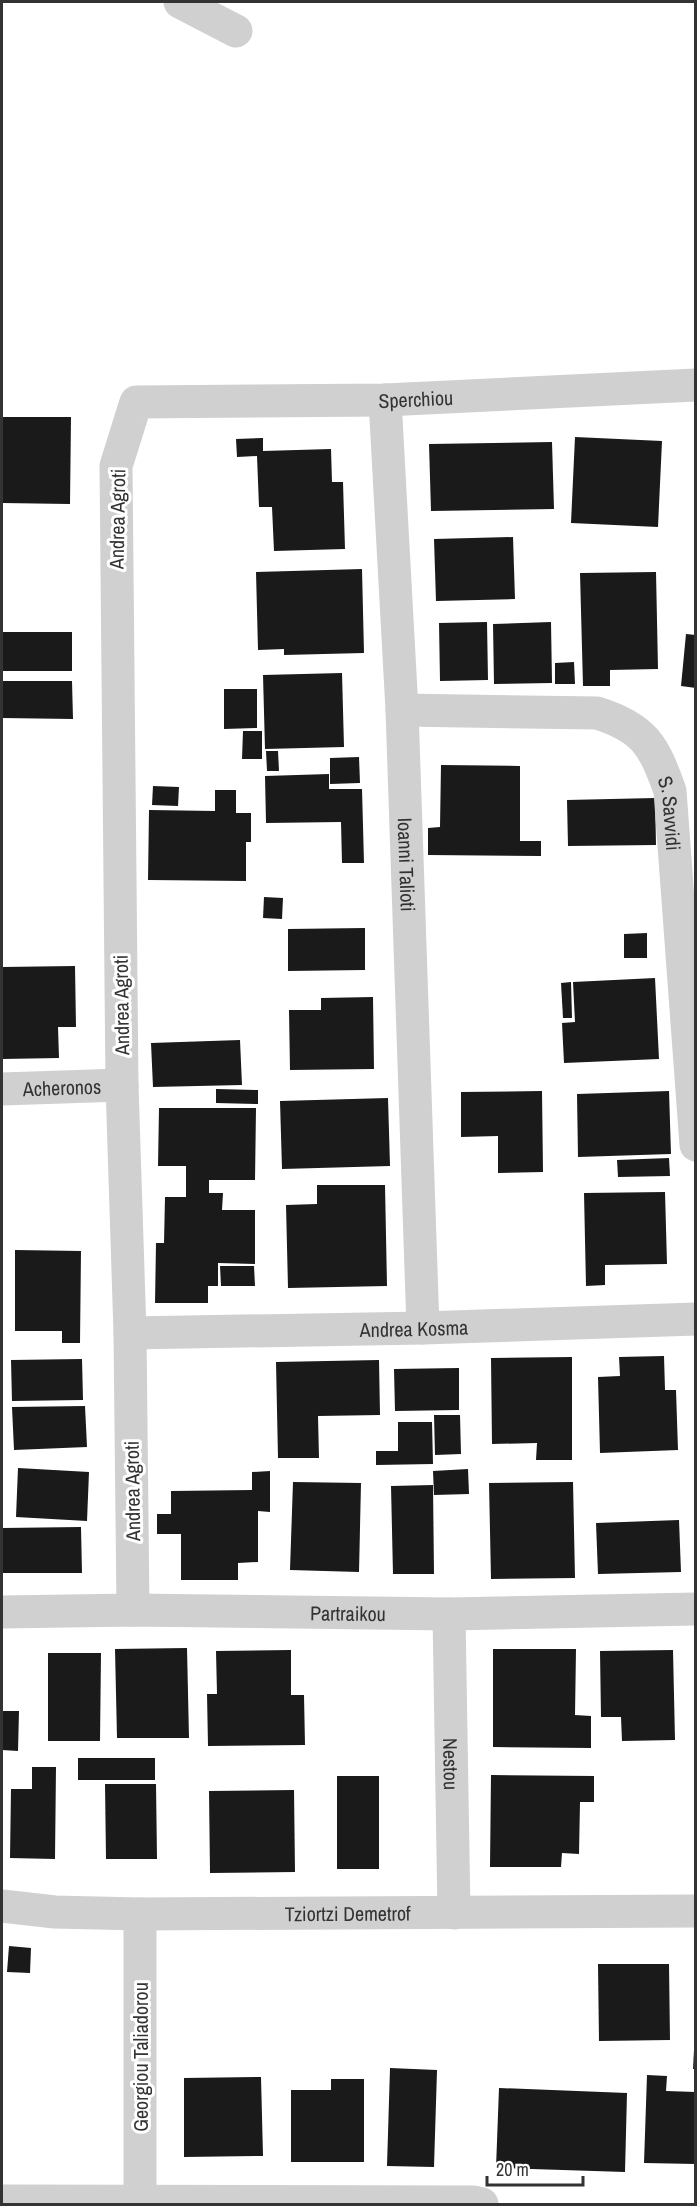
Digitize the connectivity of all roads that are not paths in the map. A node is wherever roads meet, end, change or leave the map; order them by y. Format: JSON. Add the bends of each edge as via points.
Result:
{"nodes":[{"id":1,"x":180,"y":2,"type":"edge"},
{"id":2,"x":236,"y":31,"type":"dead end"},
{"id":3,"x":696,"y":385,"type":"edge"},
{"id":4,"x":385,"y":400,"type":"junction"},
{"id":5,"x":136,"y":402,"type":"joint"},
{"id":6,"x":402,"y":710,"type":"junction"},
{"id":7,"x":122,"y":1085,"type":"junction"},
{"id":8,"x":2,"y":1089,"type":"edge"},
{"id":9,"x":696,"y":1145,"type":"edge"},
{"id":10,"x":696,"y":1319,"type":"edge"},
{"id":11,"x":423,"y":1328,"type":"junction"},
{"id":12,"x":130,"y":1333,"type":"junction"},
{"id":13,"x":696,"y":1609,"type":"edge"},
{"id":14,"x":133,"y":1610,"type":"junction"},
{"id":15,"x":2,"y":1612,"type":"edge"},
{"id":16,"x":449,"y":1614,"type":"junction"},
{"id":17,"x":2,"y":1906,"type":"edge"},
{"id":18,"x":696,"y":1911,"type":"edge"},
{"id":19,"x":454,"y":1913,"type":"junction"},
{"id":20,"x":140,"y":1914,"type":"junction"},
{"id":21,"x":140,"y":2200,"type":"junction"},
{"id":22,"x":2,"y":2201,"type":"edge"},
{"id":23,"x":482,"y":2205,"type":"edge"}],
"edges":[{"from":1,"to":2,"type":"street"},
{"from":3,"to":4,"type":"street","name":"Sperchiou"},
{"from":4,"to":5,"type":"street","name":"Sperchiou"},
{"from":4,"to":6,"type":"street","name":"Ioanni Talioti"},
{"from":5,"to":7,"type":"street","name":"Andrea Agroti","via":[[116,466]]},
{"from":6,"to":9,"type":"street","name":"S. Savvidi","via":[[597,713],[621,720],[642,735],[659,759],[670,791]]},
{"from":6,"to":11,"type":"street","name":"Ioanni Talioti"},
{"from":7,"to":8,"type":"street","name":"Acheronos"},
{"from":7,"to":12,"type":"street","name":"Andrea Agroti"},
{"from":10,"to":11,"type":"street","name":"Andrea Kosma"},
{"from":11,"to":12,"type":"street","name":"Andrea Kosma"},
{"from":12,"to":14,"type":"street","name":"Andrea Agroti"},
{"from":13,"to":16,"type":"street","name":"Partraikou"},
{"from":14,"to":15,"type":"street","name":"Partraikou"},
{"from":14,"to":16,"type":"street","name":"Partraikou"},
{"from":16,"to":19,"type":"street","name":"Nestou"},
{"from":17,"to":20,"type":"street","name":"Tziortzi Demetrof"},
{"from":18,"to":19,"type":"street","name":"Tziortzi Demetrof"},
{"from":19,"to":20,"type":"street","name":"Tziortzi Demetrof"},
{"from":20,"to":21,"type":"street","name":"Georgiou Taliadorou"},
{"from":21,"to":22,"type":"street"},
{"from":21,"to":23,"type":"street"}]}
